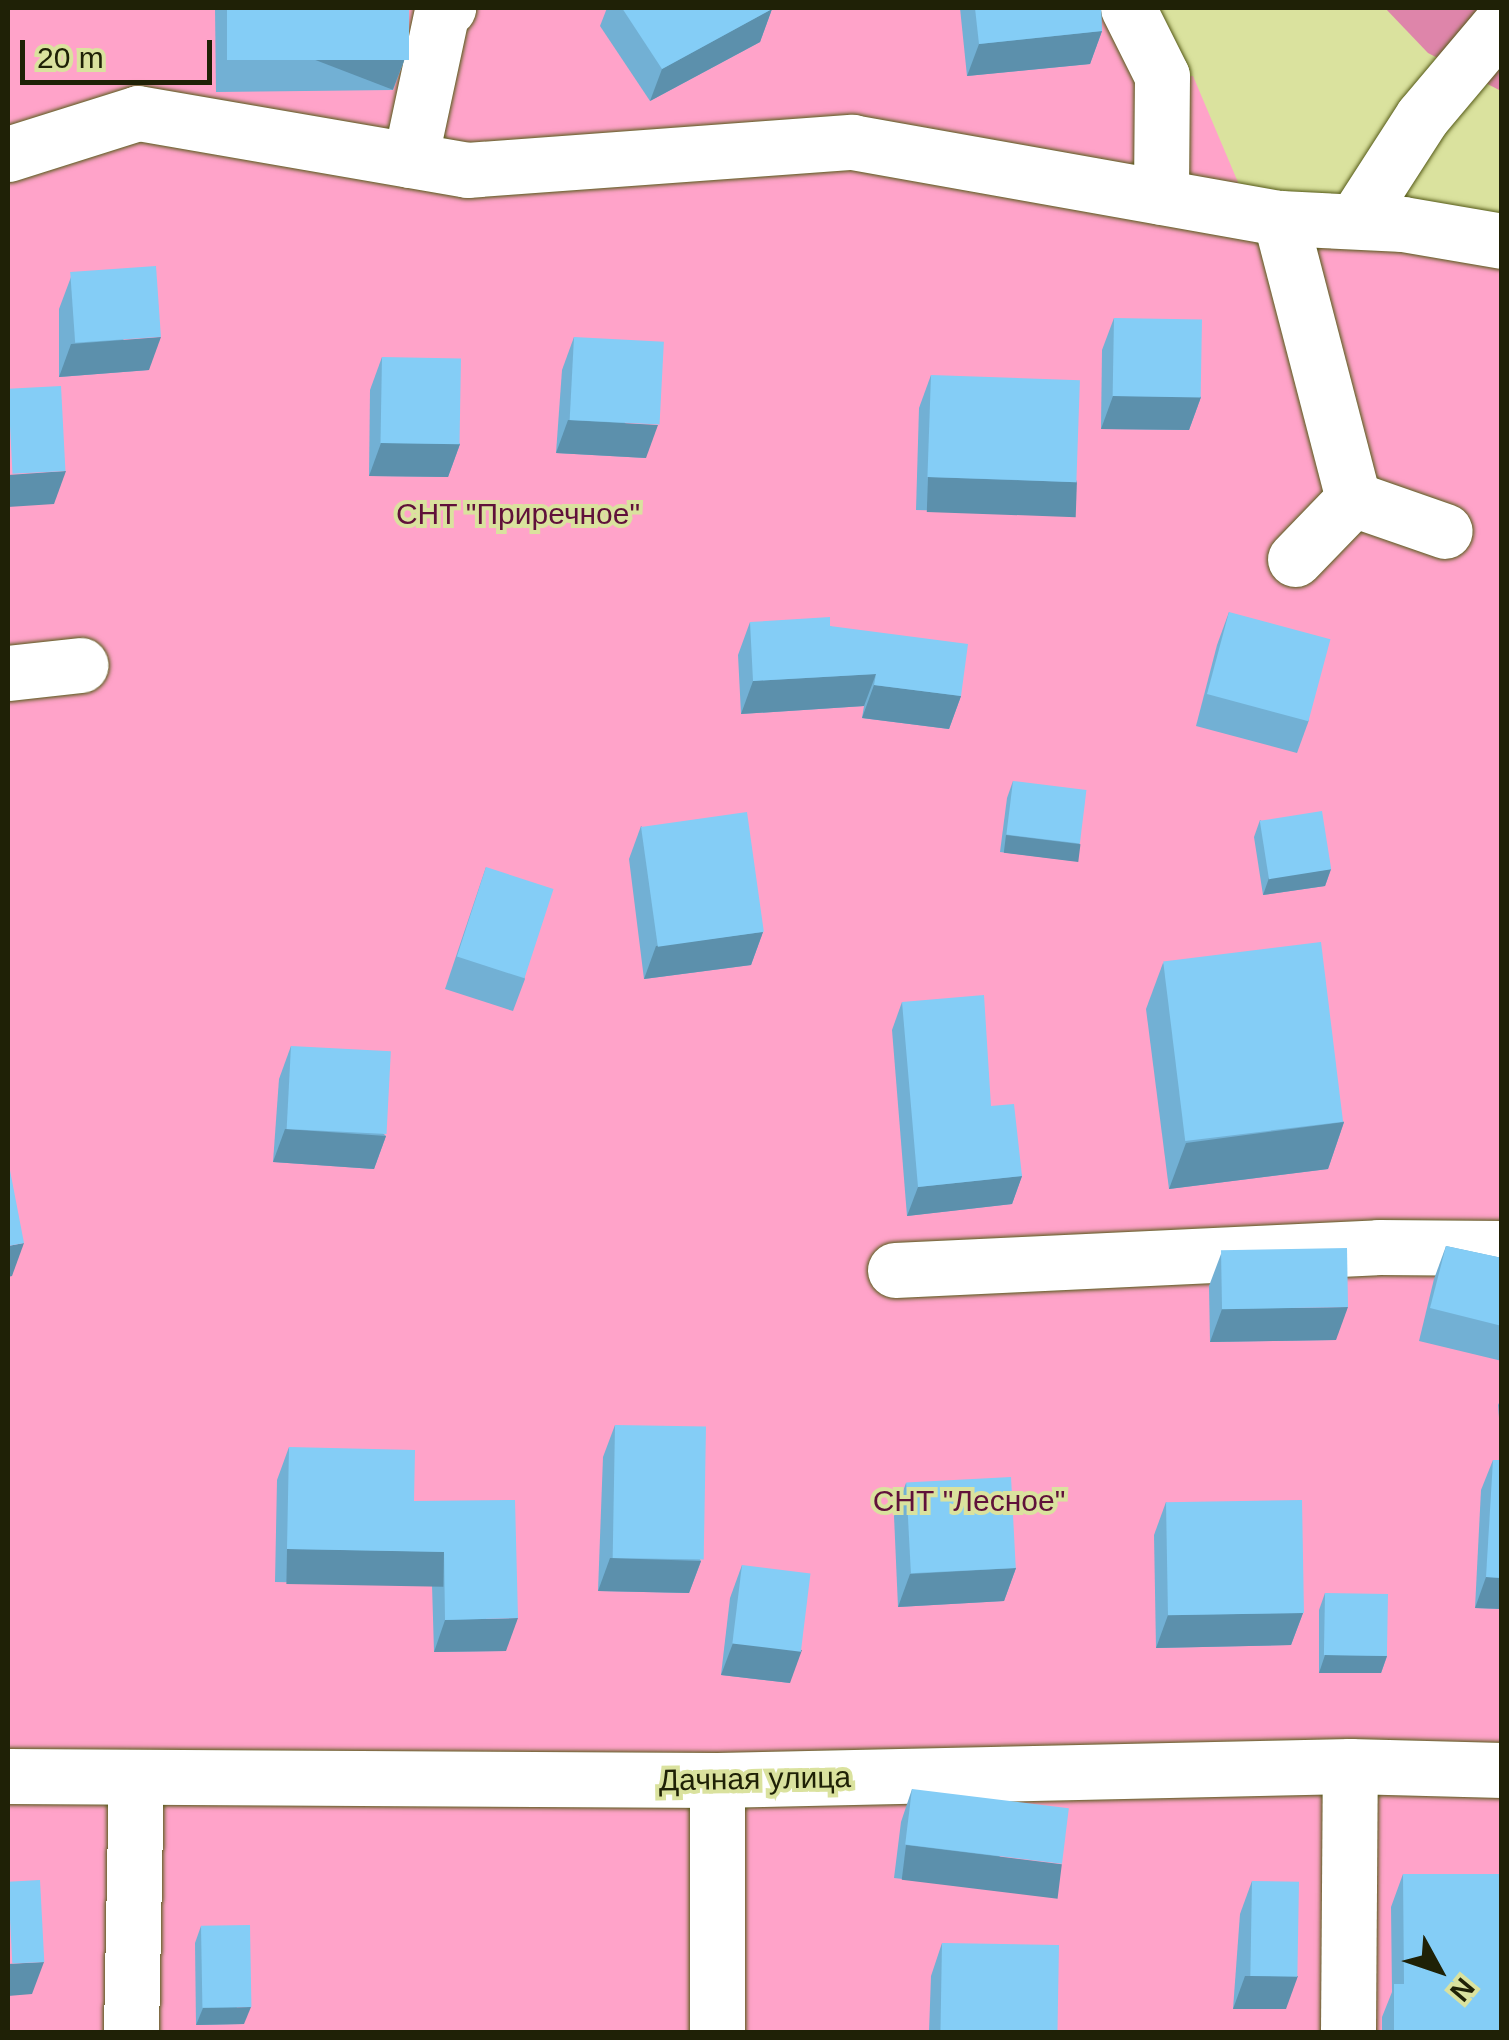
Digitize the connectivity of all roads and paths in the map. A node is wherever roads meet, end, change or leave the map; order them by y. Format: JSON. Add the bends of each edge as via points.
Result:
{"nodes":[{"id":1,"x":448,"y":8,"type":"edge"},
{"id":2,"x":1128,"y":8,"type":"edge"},
{"id":3,"x":1502,"y":22,"type":"edge"},
{"id":4,"x":8,"y":154,"type":"edge"},
{"id":5,"x":410,"y":160,"type":"junction"},
{"id":6,"x":1161,"y":197,"type":"junction"},
{"id":7,"x":1280,"y":218,"type":"junction"},
{"id":8,"x":1356,"y":221,"type":"junction"},
{"id":9,"x":1502,"y":241,"type":"edge"},
{"id":10,"x":1352,"y":499,"type":"junction"},
{"id":11,"x":1445,"y":532,"type":"dead end"},
{"id":12,"x":1296,"y":559,"type":"dead end"},
{"id":13,"x":81,"y":665,"type":"dead end"},
{"id":14,"x":8,"y":672,"type":"edge"},
{"id":15,"x":1502,"y":1248,"type":"edge"},
{"id":16,"x":895,"y":1270,"type":"dead end"},
{"id":17,"x":1350,"y":1766,"type":"junction"},
{"id":18,"x":1502,"y":1770,"type":"edge"},
{"id":19,"x":8,"y":1776,"type":"edge"},
{"id":20,"x":136,"y":1780,"type":"junction"},
{"id":21,"x":717,"y":1780,"type":"junction"},
{"id":22,"x":131,"y":2032,"type":"edge"},
{"id":23,"x":717,"y":2032,"type":"edge"},
{"id":24,"x":1348,"y":2032,"type":"edge"}],
"edges":[{"from":1,"to":5,"type":"street","via":[[442,10]]},
{"from":2,"to":6,"type":"street","via":[[1162,76]]},
{"from":3,"to":8,"type":"street","via":[[1422,117]]},
{"from":4,"to":5,"type":"street","via":[[138,114]]},
{"from":5,"to":6,"type":"street","via":[[467,170],[852,142]]},
{"from":6,"to":7,"type":"street"},
{"from":7,"to":8,"type":"street"},
{"from":7,"to":10,"type":"street"},
{"from":8,"to":9,"type":"street"},
{"from":10,"to":11,"type":"street"},
{"from":10,"to":12,"type":"street"},
{"from":13,"to":14,"type":"street"},
{"from":15,"to":16,"type":"street","via":[[1379,1247]]},
{"from":17,"to":18,"type":"street","name":"Дачная улица"},
{"from":17,"to":21,"type":"street","name":"Дачная улица"},
{"from":17,"to":24,"type":"street"},
{"from":19,"to":20,"type":"street","name":"Дачная улица"},
{"from":20,"to":21,"type":"street","name":"Дачная улица"},
{"from":20,"to":22,"type":"street"},
{"from":21,"to":23,"type":"street"}]}
